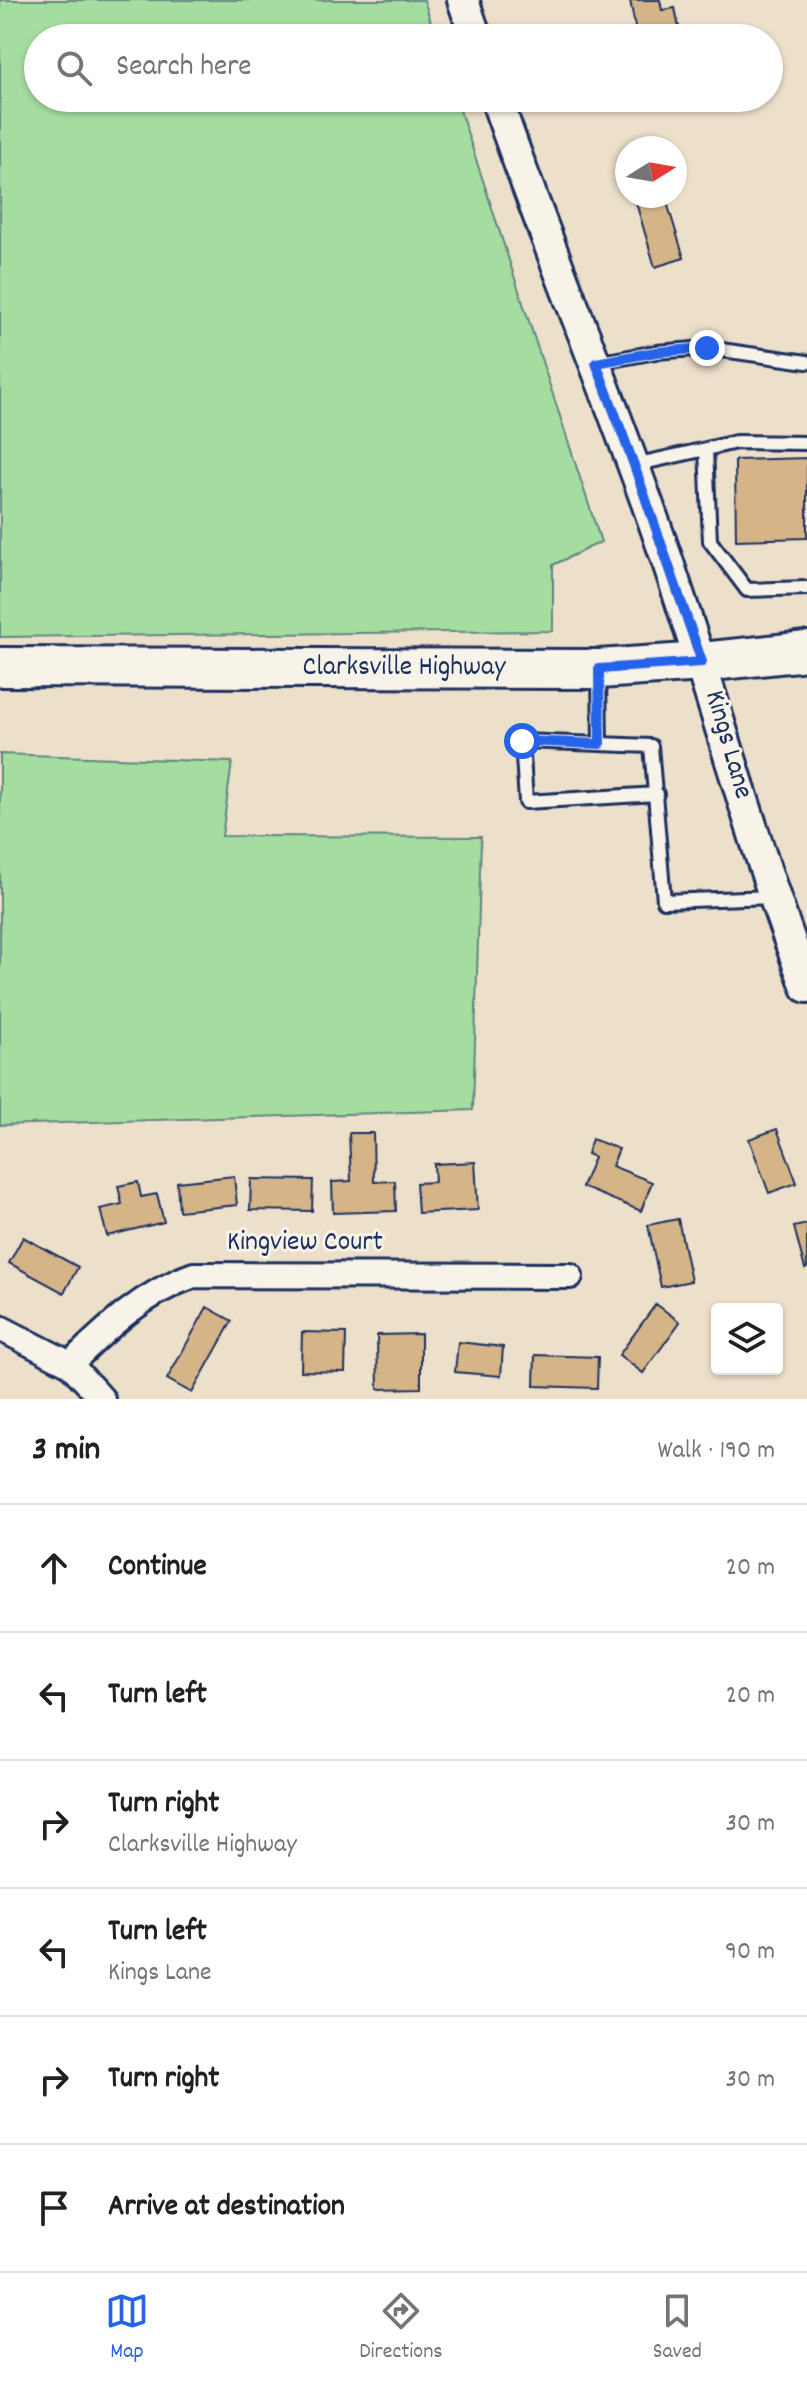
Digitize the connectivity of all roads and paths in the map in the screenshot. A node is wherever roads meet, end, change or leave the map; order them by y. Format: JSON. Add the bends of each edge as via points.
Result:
{"nodes":[{"id":1,"x":463,"y":0,"type":"edge"},
{"id":2,"x":471,"y":24,"type":"edge"},
{"id":3,"x":501,"y":112,"type":"edge"},
{"id":4,"x":807,"y":362,"type":"edge"},
{"id":5,"x":596,"y":363,"type":"junction"},
{"id":6,"x":807,"y":443,"type":"edge"},
{"id":7,"x":706,"y":449,"type":"junction"},
{"id":8,"x":634,"y":465,"type":"junction"},
{"id":9,"x":807,"y":588,"type":"edge"},
{"id":10,"x":807,"y":651,"type":"edge"},
{"id":11,"x":702,"y":662,"type":"junction"},
{"id":12,"x":0,"y":667,"type":"edge"},
{"id":13,"x":599,"y":669,"type":"junction"},
{"id":14,"x":600,"y":744,"type":"junction"},
{"id":15,"x":657,"y":794,"type":"junction"},
{"id":16,"x":772,"y":897,"type":"junction"},
{"id":17,"x":807,"y":987,"type":"edge"},
{"id":18,"x":570,"y":1276,"type":"dead end"},
{"id":19,"x":0,"y":1328,"type":"edge"},
{"id":20,"x":70,"y":1364,"type":"junction"},
{"id":21,"x":102,"y":1399,"type":"edge"}],
"edges":[{"from":1,"to":2,"type":"street"},
{"from":3,"to":5,"type":"street","name":"Kings Lane"},
{"from":4,"to":5,"type":"lane","via":[[707,348]]},
{"from":5,"to":8,"type":"street","name":"Kings Lane"},
{"from":6,"to":7,"type":"lane","via":[[736,442]]},
{"from":7,"to":8,"type":"lane"},
{"from":7,"to":9,"type":"lane","via":[[710,541],[747,590]]},
{"from":8,"to":11,"type":"street","name":"Kings Lane"},
{"from":10,"to":11,"type":"main road","name":"Clarksville Highway"},
{"from":11,"to":13,"type":"main road","name":"Clarksville Highway"},
{"from":11,"to":16,"type":"street","name":"Kings Lane"},
{"from":12,"to":13,"type":"main road","name":"Clarksville Highway"},
{"from":13,"to":14,"type":"lane"},
{"from":14,"to":15,"type":"lane","via":[[651,746]]},
{"from":14,"to":15,"type":"lane","via":[[522,741],[526,802]]},
{"from":15,"to":16,"type":"lane","via":[[664,901]]},
{"from":16,"to":17,"type":"street","name":"Kings Lane"},
{"from":18,"to":20,"type":"street","name":"Kingview Court","via":[[194,1275],[141,1301]]},
{"from":19,"to":20,"type":"street"},
{"from":20,"to":21,"type":"street"}]}
